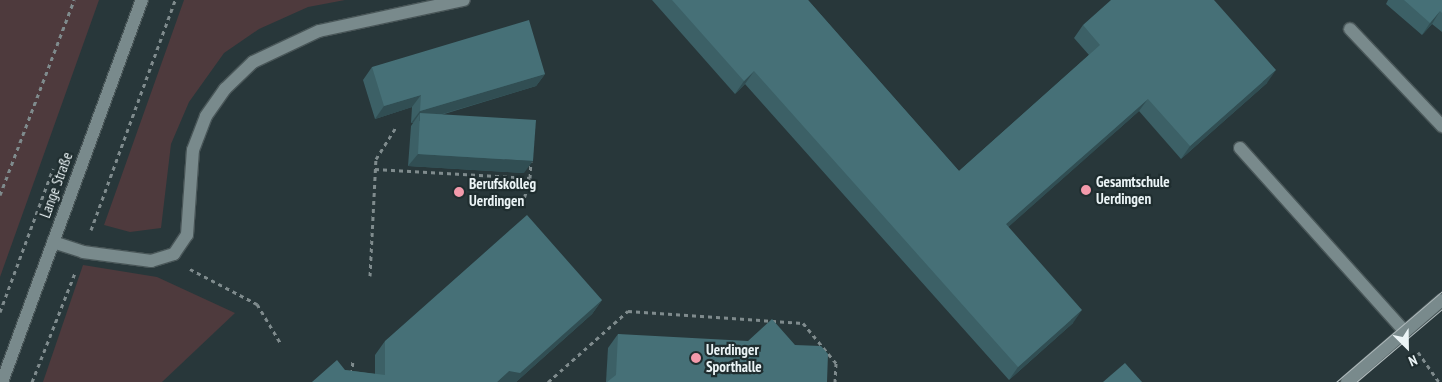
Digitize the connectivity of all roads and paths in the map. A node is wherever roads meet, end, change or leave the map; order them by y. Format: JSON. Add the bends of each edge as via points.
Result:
{"nodes":[{"id":1,"x":74,"y":0,"type":"edge"},
{"id":2,"x":142,"y":0,"type":"edge"},
{"id":3,"x":175,"y":0,"type":"edge"},
{"id":4,"x":464,"y":0,"type":"edge"},
{"id":5,"x":1350,"y":29,"type":"dead end"},
{"id":6,"x":397,"y":126,"type":"dead end"},
{"id":7,"x":1442,"y":126,"type":"edge"},
{"id":8,"x":1240,"y":148,"type":"dead end"},
{"id":9,"x":532,"y":153,"type":"edge"},
{"id":10,"x":375,"y":170,"type":"junction"},
{"id":11,"x":530,"y":178,"type":"junction"},
{"id":12,"x":0,"y":195,"type":"edge"},
{"id":13,"x":523,"y":202,"type":"dead end"},
{"id":14,"x":53,"y":242,"type":"junction"},
{"id":15,"x":83,"y":252,"type":"junction"},
{"id":16,"x":174,"y":254,"type":"junction"},
{"id":17,"x":370,"y":276,"type":"dead end"},
{"id":18,"x":1442,"y":300,"type":"edge"},
{"id":19,"x":1405,"y":332,"type":"junction"},
{"id":20,"x":281,"y":344,"type":"dead end"},
{"id":21,"x":353,"y":359,"type":"dead end"},
{"id":22,"x":2,"y":382,"type":"edge"},
{"id":23,"x":32,"y":382,"type":"edge"},
{"id":24,"x":352,"y":382,"type":"edge"},
{"id":25,"x":548,"y":382,"type":"edge"},
{"id":26,"x":835,"y":382,"type":"edge"},
{"id":27,"x":1346,"y":382,"type":"edge"},
{"id":28,"x":1439,"y":382,"type":"edge"}],
"edges":[{"from":1,"to":12,"type":"path"},
{"from":2,"to":14,"type":"main road","name":"Lange Straße"},
{"from":3,"to":15,"type":"path"},
{"from":4,"to":16,"type":"main road","via":[[319,31],[253,62],[225,89],[206,116],[193,150],[187,235]]},
{"from":5,"to":7,"type":"main road"},
{"from":6,"to":10,"type":"path","via":[[376,159]]},
{"from":8,"to":19,"type":"main road"},
{"from":9,"to":11,"type":"path"},
{"from":10,"to":11,"type":"path"},
{"from":10,"to":17,"type":"path"},
{"from":11,"to":13,"type":"path"},
{"from":14,"to":15,"type":"main road"},
{"from":14,"to":22,"type":"main road","name":"Lange Straße"},
{"from":15,"to":16,"type":"main road","via":[[151,261]]},
{"from":15,"to":23,"type":"path"},
{"from":16,"to":20,"type":"path","via":[[198,275],[257,304]]},
{"from":18,"to":19,"type":"main road"},
{"from":19,"to":27,"type":"main road"},
{"from":19,"to":28,"type":"path"},
{"from":21,"to":24,"type":"path"},
{"from":25,"to":26,"type":"path","via":[[628,311],[803,323],[836,363]]}]}
